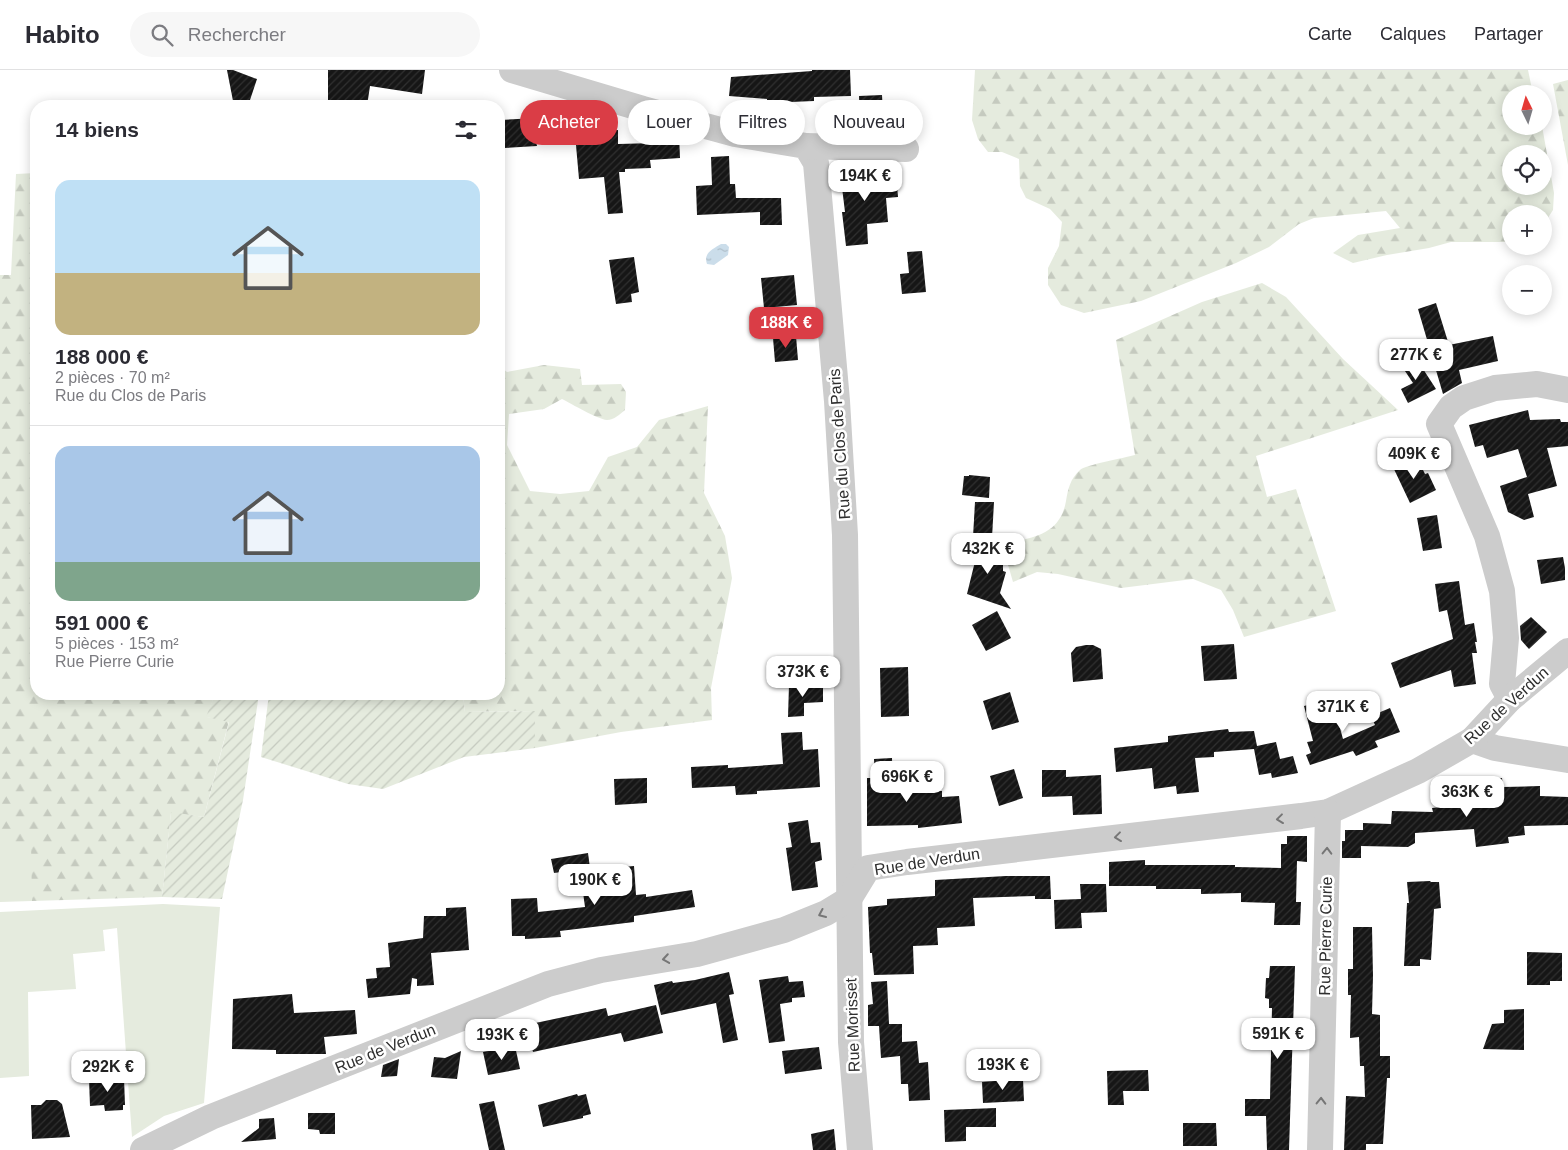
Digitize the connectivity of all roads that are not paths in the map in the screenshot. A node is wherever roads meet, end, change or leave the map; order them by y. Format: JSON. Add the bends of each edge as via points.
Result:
{"nodes":[{"id":1,"x":512,"y":70,"type":"edge"},
{"id":2,"x":806,"y":146,"type":"junction"},
{"id":3,"x":906,"y":149,"type":"dead end"},
{"id":4,"x":1568,"y":390,"type":"edge"},
{"id":5,"x":1568,"y":651,"type":"edge"},
{"id":6,"x":1510,"y":699,"type":"junction"},
{"id":7,"x":1472,"y":740,"type":"junction"},
{"id":8,"x":1568,"y":760,"type":"edge"},
{"id":9,"x":1328,"y":812,"type":"junction"},
{"id":10,"x":849,"y":900,"type":"junction"},
{"id":11,"x":143,"y":1150,"type":"edge"},
{"id":12,"x":860,"y":1150,"type":"edge"},
{"id":13,"x":1320,"y":1150,"type":"edge"}],
"edges":[{"from":1,"to":2,"type":"street","via":[[735,134]]},
{"from":2,"to":3,"type":"street"},
{"from":2,"to":10,"type":"street","name":"Rue du Clos de Paris","via":[[816,163],[845,535]]},
{"from":4,"to":6,"type":"street","via":[[1537,384],[1495,388],[1464,398],[1451,407],[1440,424],[1486,536],[1502,592],[1506,638],[1502,684]]},
{"from":5,"to":6,"type":"street","name":"Rue de Verdun"},
{"from":6,"to":7,"type":"street","name":"Rue de Verdun"},
{"from":7,"to":8,"type":"street","via":[[1495,748]]},
{"from":7,"to":9,"type":"street","name":"Rue de Verdun","via":[[1418,770]]},
{"from":9,"to":10,"type":"street","name":"Rue de Verdun","one_way":true,"via":[[868,868]]},
{"from":13,"to":9,"type":"street","name":"Rue Pierre Curie","one_way":true},
{"from":10,"to":11,"type":"street","name":"Rue de Verdun","one_way":true,"via":[[784,930],[697,954],[601,970],[548,984],[211,1117]]},
{"from":10,"to":12,"type":"street","name":"Rue Morisset","via":[[851,1042]]}]}
